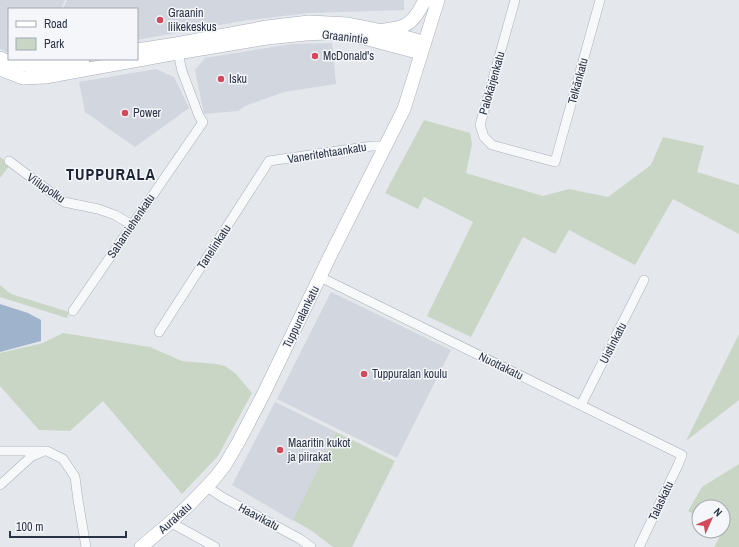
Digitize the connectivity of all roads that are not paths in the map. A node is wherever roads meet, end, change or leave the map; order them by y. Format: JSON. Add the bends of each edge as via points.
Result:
{"nodes":[{"id":1,"x":425,"y":0,"type":"edge"},
{"id":2,"x":428,"y":0,"type":"edge"},
{"id":3,"x":438,"y":0,"type":"edge"},
{"id":4,"x":515,"y":0,"type":"edge"},
{"id":5,"x":600,"y":0,"type":"edge"},
{"id":6,"x":383,"y":31,"type":"junction"},
{"id":7,"x":417,"y":47,"type":"junction"},
{"id":8,"x":177,"y":48,"type":"junction"},
{"id":9,"x":138,"y":50,"type":"edge"},
{"id":10,"x":138,"y":57,"type":"edge"},
{"id":11,"x":0,"y":58,"type":"edge"},
{"id":12,"x":76,"y":60,"type":"edge"},
{"id":13,"x":122,"y":60,"type":"edge"},
{"id":14,"x":0,"y":69,"type":"edge"},
{"id":15,"x":386,"y":144,"type":"junction"},
{"id":16,"x":9,"y":161,"type":"dead end"},
{"id":17,"x":269,"y":161,"type":"joint"},
{"id":18,"x":555,"y":162,"type":"joint"},
{"id":19,"x":132,"y":225,"type":"junction"},
{"id":20,"x":320,"y":277,"type":"junction"},
{"id":21,"x":644,"y":280,"type":"dead end"},
{"id":22,"x":73,"y":311,"type":"dead end"},
{"id":23,"x":159,"y":332,"type":"dead end"},
{"id":24,"x":581,"y":405,"type":"junction"},
{"id":25,"x":0,"y":451,"type":"edge"},
{"id":26,"x":47,"y":451,"type":"junction"},
{"id":27,"x":682,"y":455,"type":"joint"},
{"id":28,"x":0,"y":484,"type":"edge"},
{"id":29,"x":207,"y":487,"type":"junction"},
{"id":30,"x":172,"y":521,"type":"junction"},
{"id":31,"x":86,"y":547,"type":"edge"},
{"id":32,"x":141,"y":547,"type":"edge"},
{"id":33,"x":215,"y":547,"type":"edge"},
{"id":34,"x":311,"y":547,"type":"edge"},
{"id":35,"x":639,"y":547,"type":"edge"}],
"edges":[{"from":1,"to":6,"type":"street","via":[[412,21],[401,27]]},
{"from":2,"to":7,"type":"street","name":"Tuppuralankatu"},
{"from":3,"to":7,"type":"street","name":"Tuppuralankatu"},
{"from":4,"to":18,"type":"street","name":"Palokärjenkatu","via":[[480,125],[484,137],[492,145]]},
{"from":5,"to":18,"type":"street","name":"Telkänkatu"},
{"from":6,"to":7,"type":"street","name":"Graanintie"},
{"from":6,"to":8,"type":"street","name":"Graanintie","via":[[348,24],[309,22],[266,27]]},
{"from":7,"to":8,"type":"street","name":"Graanintie","via":[[326,33]]},
{"from":7,"to":15,"type":"street","name":"Tuppuralankatu"},
{"from":8,"to":9,"type":"street","name":"Graanintie"},
{"from":8,"to":10,"type":"street","name":"Graanintie"},
{"from":8,"to":19,"type":"street","name":"Sahamiehenkatu","via":[[182,71],[203,122]]},
{"from":11,"to":12,"type":"street","via":[[33,66]]},
{"from":13,"to":14,"type":"street","name":"Graanintie","via":[[45,77],[23,78]]},
{"from":15,"to":17,"type":"street","name":"Vaneritehtaankatu"},
{"from":15,"to":20,"type":"street","name":"Tuppuralankatu"},
{"from":16,"to":19,"type":"street","name":"Viilupolku","via":[[64,202],[98,209]]},
{"from":17,"to":23,"type":"street","name":"Tanelinkatu"},
{"from":19,"to":22,"type":"street","name":"Sahamiehenkatu"},
{"from":20,"to":24,"type":"street","name":"Nuottakatu"},
{"from":20,"to":29,"type":"street","name":"Tuppuralankatu","via":[[239,441],[225,465]]},
{"from":21,"to":24,"type":"street","name":"Uistinkatu"},
{"from":24,"to":27,"type":"street","name":"Nuottakatu"},
{"from":25,"to":26,"type":"street"},
{"from":26,"to":28,"type":"street","via":[[32,456]]},
{"from":26,"to":31,"type":"street","via":[[63,459],[75,477]]},
{"from":27,"to":35,"type":"street","name":"Talaskatu"},
{"from":29,"to":30,"type":"street","name":"Aurakatu"},
{"from":29,"to":34,"type":"street","name":"Haavikatu"},
{"from":30,"to":32,"type":"street","name":"Aurakatu"},
{"from":30,"to":33,"type":"street"}]}
